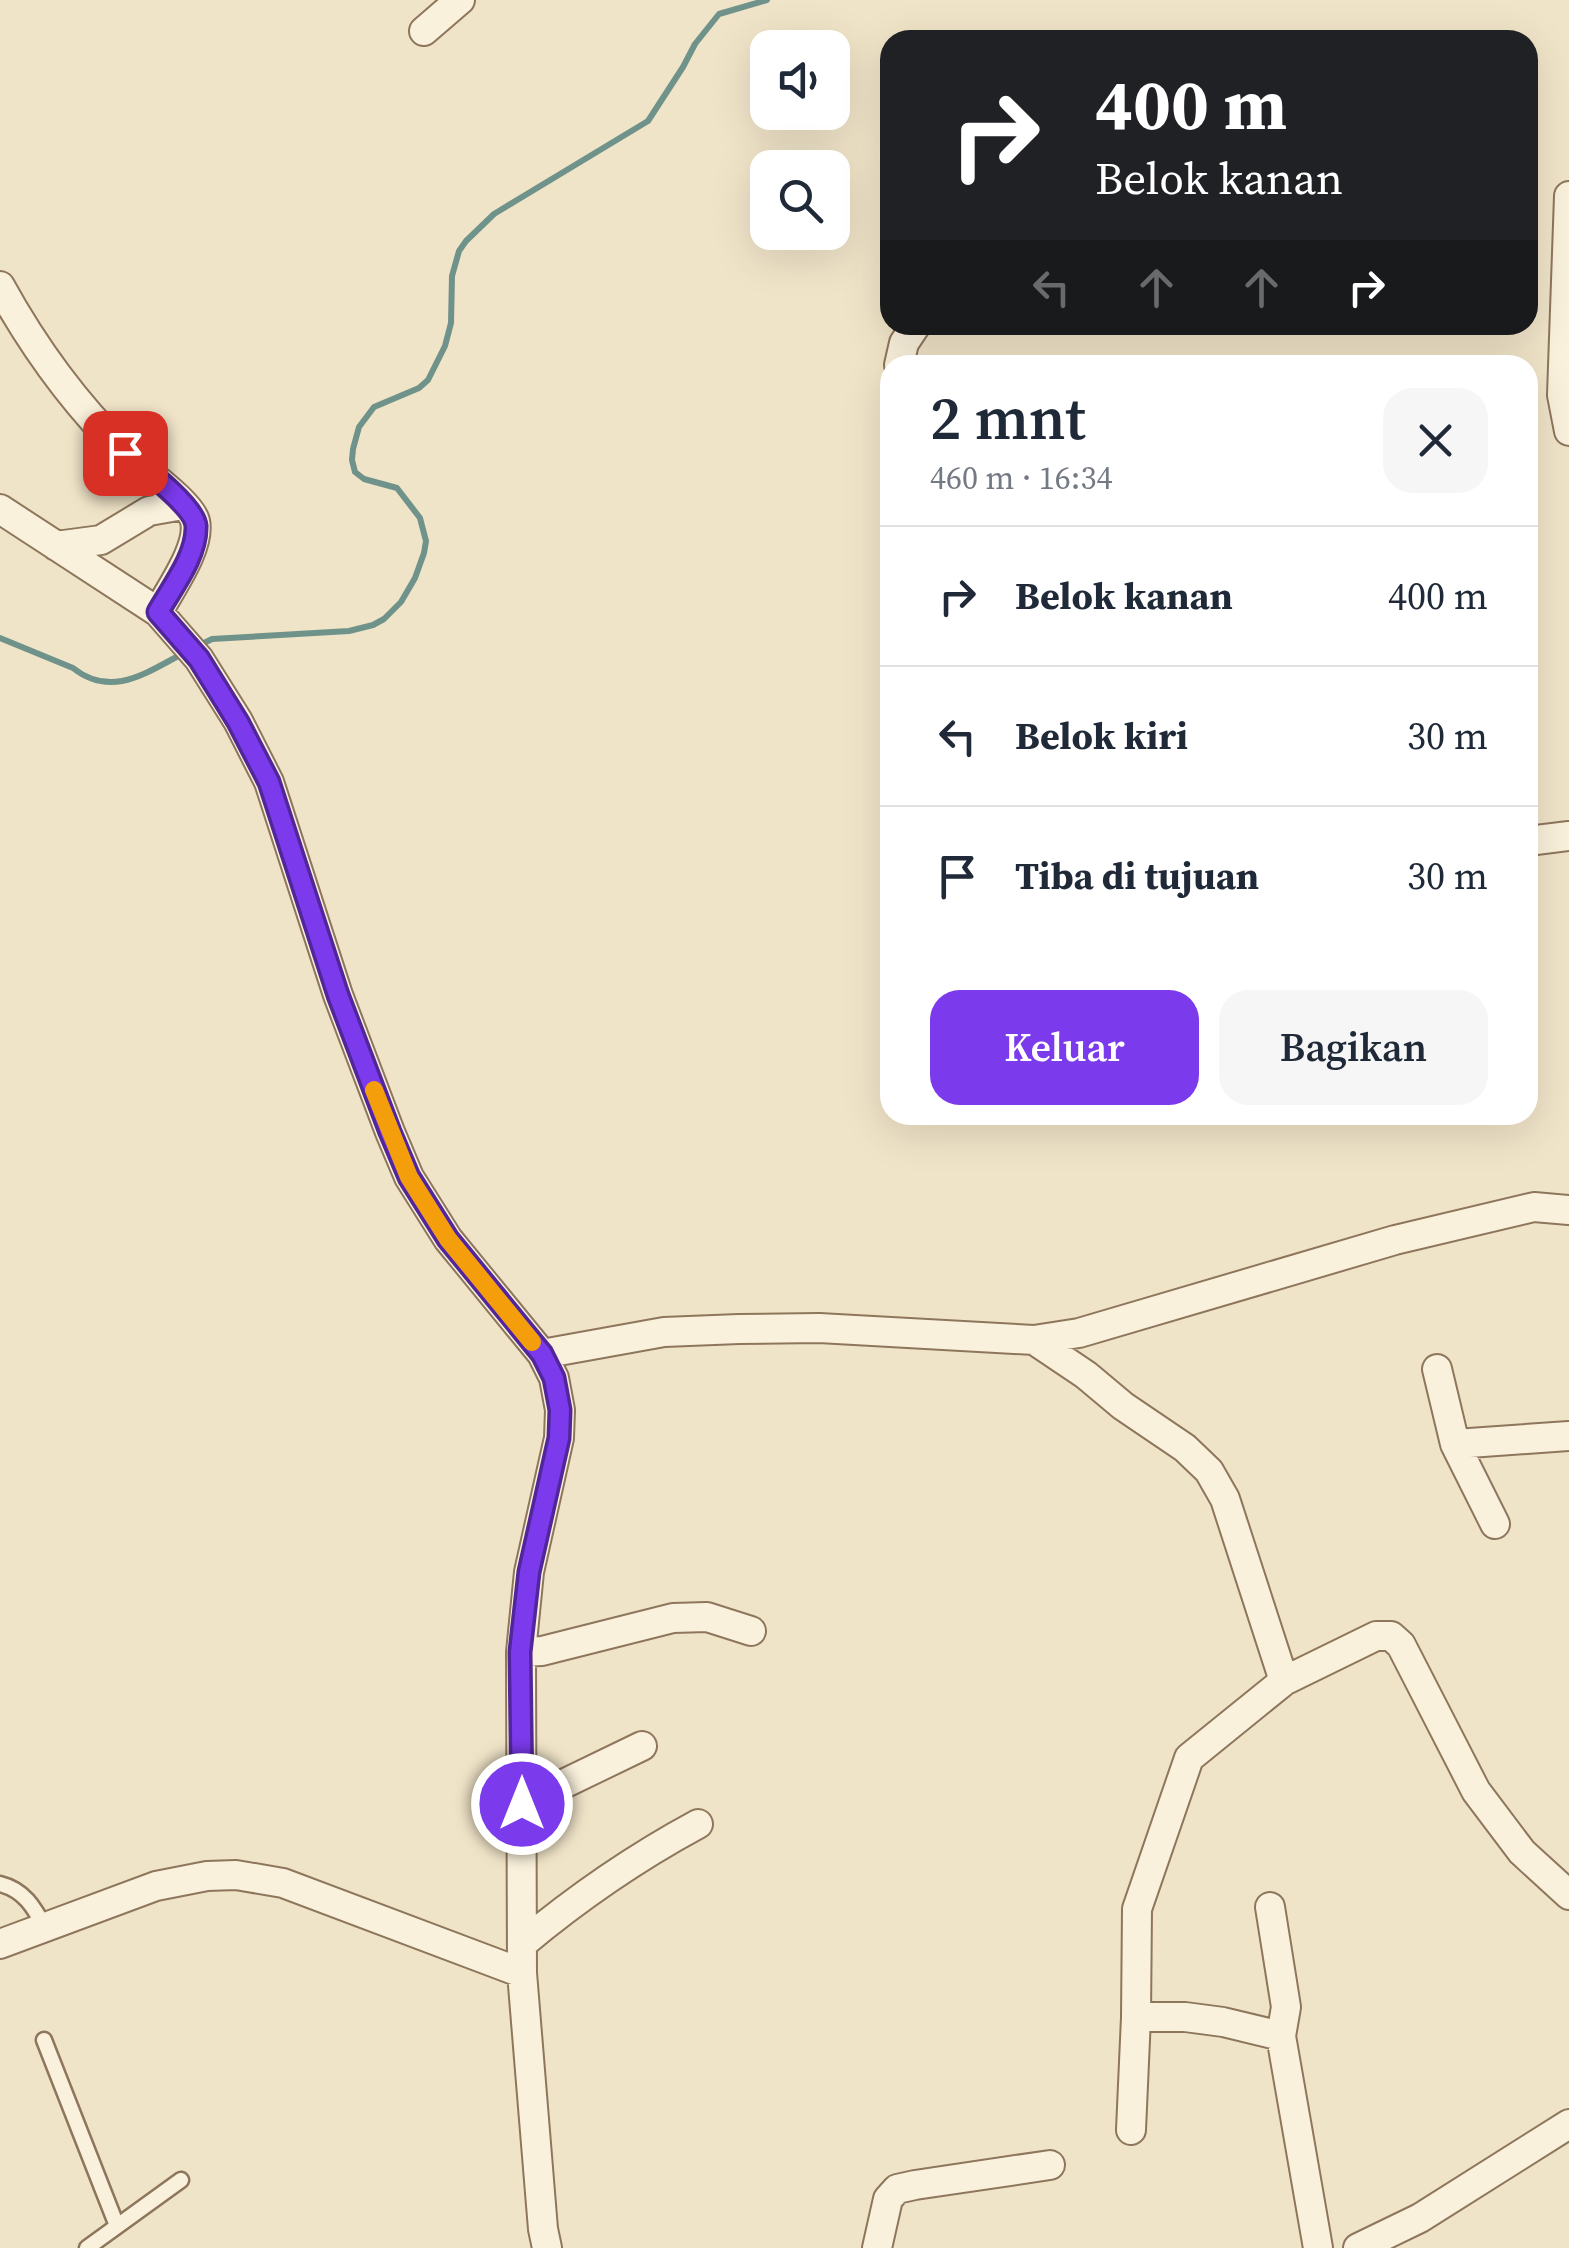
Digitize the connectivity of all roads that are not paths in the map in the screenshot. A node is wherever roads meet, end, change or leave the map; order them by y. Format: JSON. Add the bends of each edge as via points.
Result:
{"nodes":[{"id":1,"x":460,"y":0,"type":"edge"},
{"id":2,"x":424,"y":31,"type":"dead end"},
{"id":3,"x":1569,"y":196,"type":"edge"},
{"id":4,"x":0,"y":286,"type":"edge"},
{"id":5,"x":1569,"y":431,"type":"edge"},
{"id":6,"x":183,"y":505,"type":"junction"},
{"id":7,"x":0,"y":509,"type":"edge"},
{"id":8,"x":56,"y":546,"type":"junction"},
{"id":9,"x":166,"y":621,"type":"junction"},
{"id":10,"x":1569,"y":836,"type":"edge"},
{"id":11,"x":1538,"y":840,"type":"edge"},
{"id":12,"x":1569,"y":1210,"type":"edge"},
{"id":13,"x":1034,"y":1340,"type":"junction"},
{"id":14,"x":542,"y":1354,"type":"junction"},
{"id":15,"x":1437,"y":1369,"type":"dead end"},
{"id":16,"x":1569,"y":1436,"type":"edge"},
{"id":17,"x":1455,"y":1444,"type":"junction"},
{"id":18,"x":1495,"y":1524,"type":"dead end"},
{"id":19,"x":751,"y":1631,"type":"dead end"},
{"id":20,"x":520,"y":1652,"type":"junction"},
{"id":21,"x":1284,"y":1681,"type":"junction"},
{"id":22,"x":642,"y":1746,"type":"dead end"},
{"id":23,"x":522,"y":1804,"type":"junction"},
{"id":24,"x":698,"y":1824,"type":"dead end"},
{"id":25,"x":0,"y":1884,"type":"edge"},
{"id":26,"x":1569,"y":1895,"type":"edge"},
{"id":27,"x":1270,"y":1907,"type":"dead end"},
{"id":28,"x":45,"y":1928,"type":"junction"},
{"id":29,"x":0,"y":1944,"type":"edge"},
{"id":30,"x":522,"y":1958,"type":"junction"},
{"id":31,"x":1136,"y":2017,"type":"junction"},
{"id":32,"x":1281,"y":2036,"type":"junction"},
{"id":33,"x":44,"y":2040,"type":"dead end"},
{"id":34,"x":1569,"y":2124,"type":"edge"},
{"id":35,"x":1131,"y":2130,"type":"dead end"},
{"id":36,"x":1050,"y":2165,"type":"dead end"},
{"id":37,"x":182,"y":2180,"type":"dead end"},
{"id":38,"x":117,"y":2226,"type":"junction"},
{"id":39,"x":87,"y":2248,"type":"edge"},
{"id":40,"x":548,"y":2248,"type":"edge"},
{"id":41,"x":877,"y":2248,"type":"edge"},
{"id":42,"x":1318,"y":2248,"type":"edge"},
{"id":43,"x":1358,"y":2248,"type":"edge"}],
"edges":[{"from":1,"to":2,"type":"street"},
{"from":3,"to":5,"type":"street","via":[[1562,396]]},
{"from":4,"to":6,"type":"street","via":[[68,389]]},
{"from":6,"to":8,"type":"street","via":[[149,511],[101,540]]},
{"from":6,"to":9,"type":"street","via":[[196,523]]},
{"from":7,"to":8,"type":"street"},
{"from":8,"to":9,"type":"street"},
{"from":9,"to":14,"type":"street","via":[[199,659],[269,782],[338,995],[409,1177],[448,1239]]},
{"from":10,"to":11,"type":"street"},
{"from":12,"to":13,"type":"street","via":[[1502,1214]]},
{"from":13,"to":14,"type":"street","via":[[740,1329],[664,1332]]},
{"from":13,"to":21,"type":"street","via":[[1209,1472],[1225,1499]]},
{"from":14,"to":20,"type":"street","via":[[554,1378],[559,1438],[529,1572]]},
{"from":15,"to":17,"type":"street"},
{"from":16,"to":17,"type":"street"},
{"from":17,"to":18,"type":"street"},
{"from":19,"to":20,"type":"street","via":[[707,1617],[673,1618]]},
{"from":20,"to":23,"type":"street"},
{"from":21,"to":26,"type":"street","via":[[1376,1636],[1391,1636],[1476,1792],[1522,1852]]},
{"from":21,"to":31,"type":"street","via":[[1188,1758],[1137,1909]]},
{"from":22,"to":23,"type":"street"},
{"from":23,"to":30,"type":"street"},
{"from":24,"to":30,"type":"street","via":[[602,1882]]},
{"from":25,"to":28,"type":"lane","via":[[32,1904]]},
{"from":27,"to":32,"type":"street","via":[[1286,2007]]},
{"from":28,"to":29,"type":"street"},
{"from":28,"to":30,"type":"street","via":[[156,1886],[236,1875]]},
{"from":30,"to":40,"type":"street"},
{"from":31,"to":32,"type":"street","via":[[1185,2017]]},
{"from":31,"to":35,"type":"street"},
{"from":32,"to":42,"type":"street"},
{"from":33,"to":38,"type":"lane"},
{"from":34,"to":43,"type":"street","via":[[1420,2218]]},
{"from":36,"to":41,"type":"street","via":[[898,2189],[888,2198]]},
{"from":37,"to":38,"type":"lane"},
{"from":38,"to":39,"type":"lane"}]}
